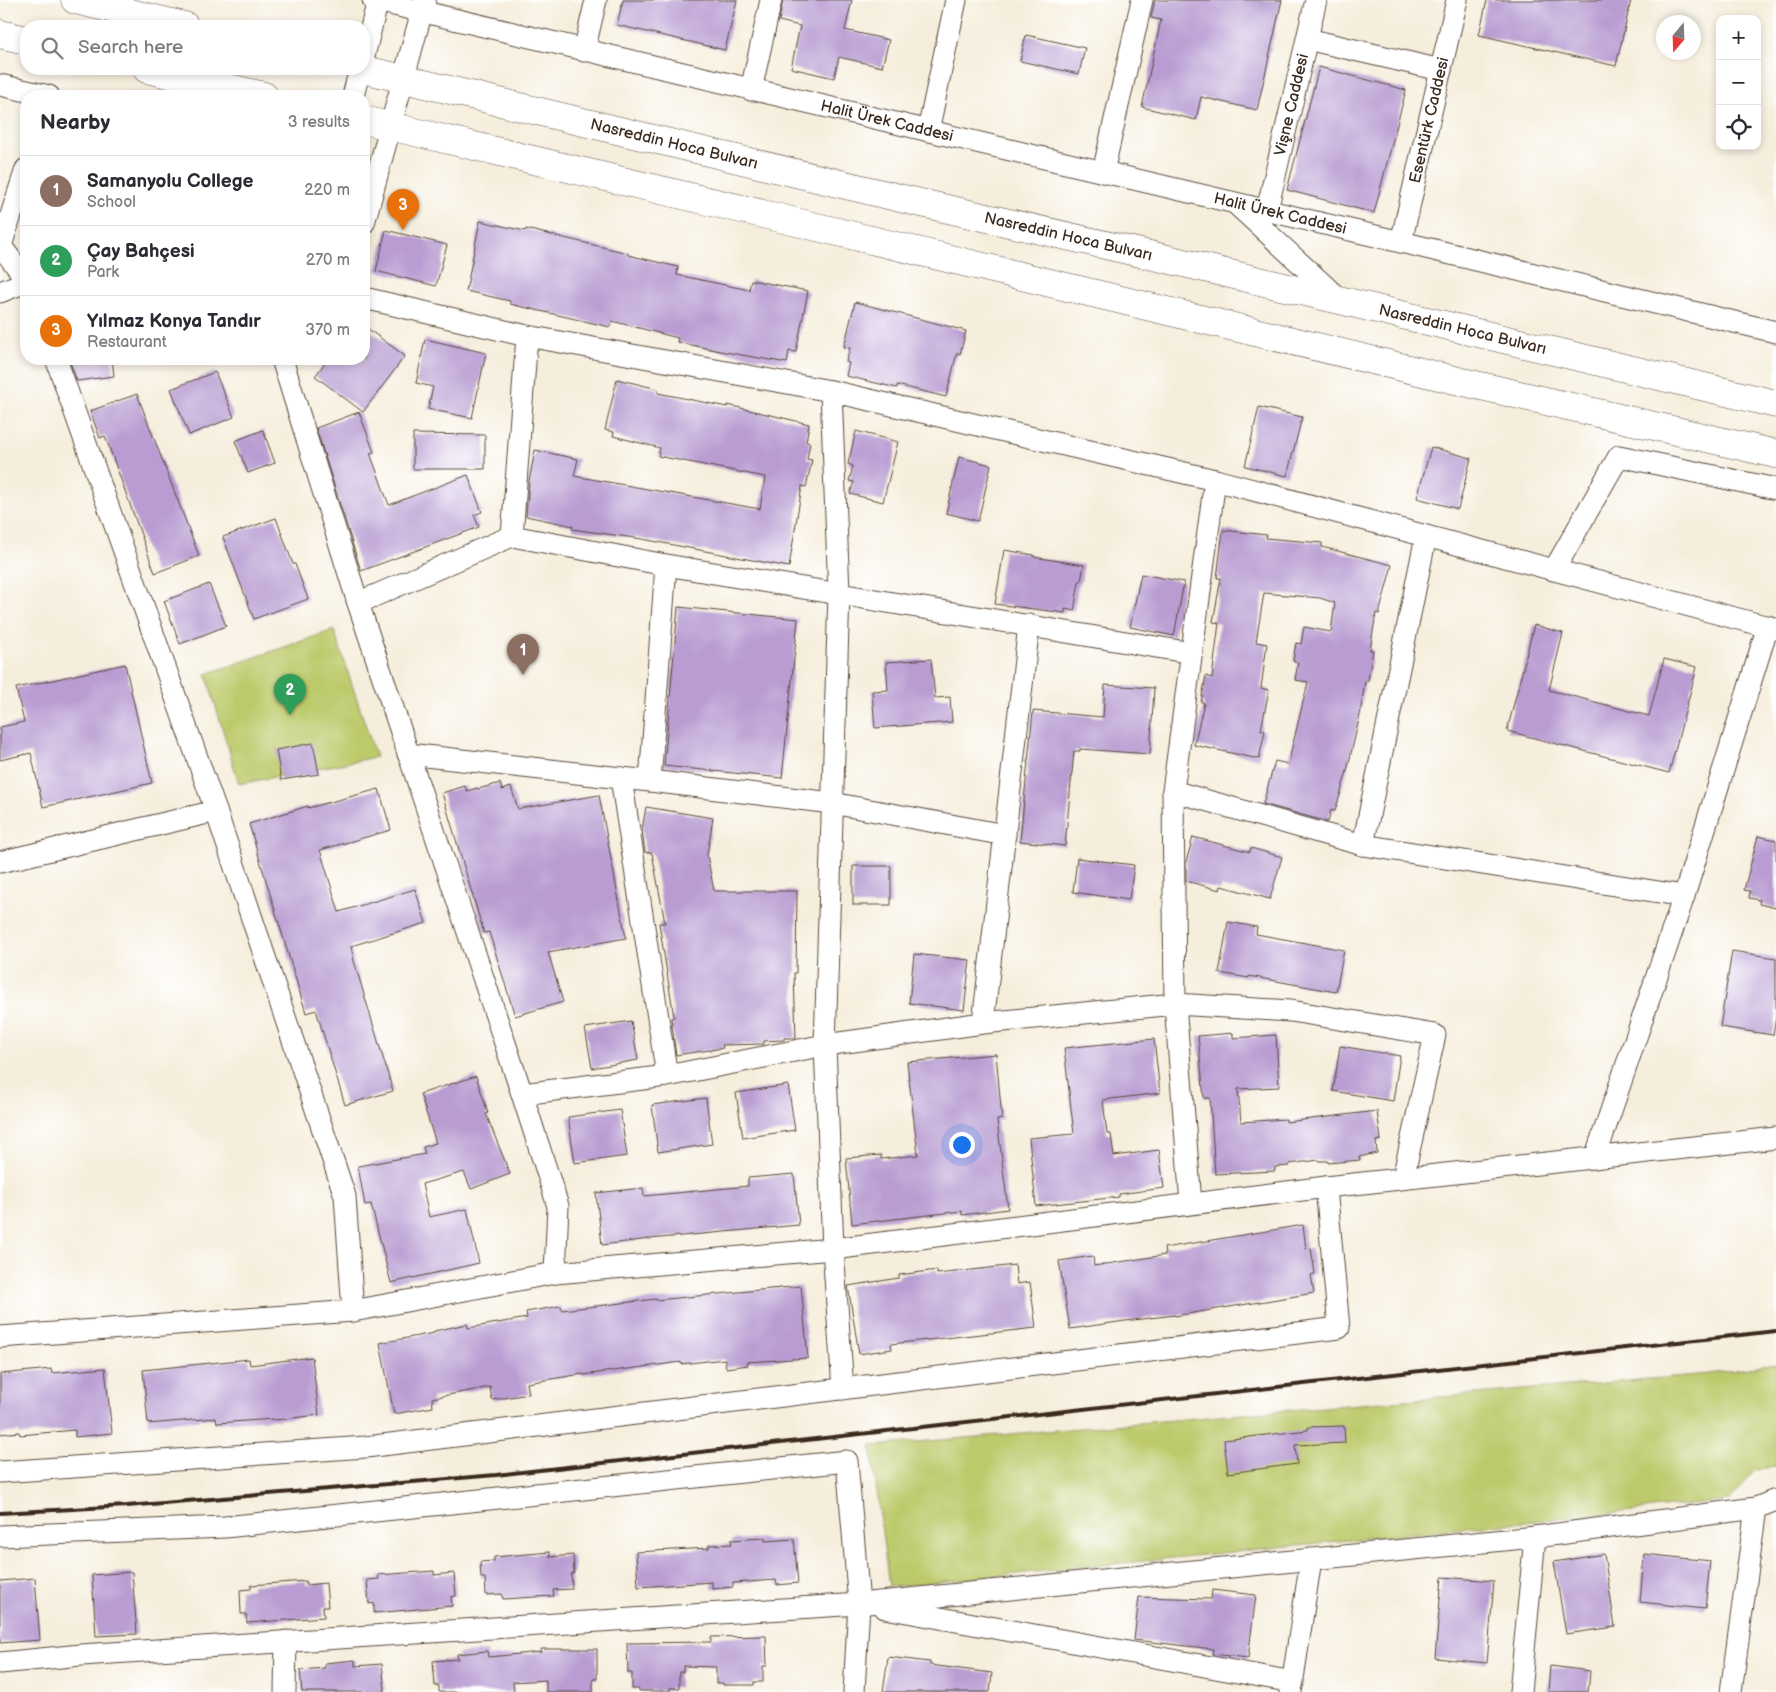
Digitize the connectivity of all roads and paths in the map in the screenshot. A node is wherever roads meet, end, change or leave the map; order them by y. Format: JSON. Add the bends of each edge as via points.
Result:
{"nodes":[{"id":1,"x":75,"y":0,"type":"edge"},
{"id":2,"x":376,"y":0,"type":"edge"},
{"id":3,"x":596,"y":0,"type":"edge"},
{"id":4,"x":771,"y":0,"type":"edge"},
{"id":5,"x":956,"y":0,"type":"edge"},
{"id":6,"x":1142,"y":0,"type":"edge"},
{"id":7,"x":1316,"y":0,"type":"edge"},
{"id":8,"x":1457,"y":0,"type":"edge"},
{"id":9,"x":423,"y":6,"type":"edge"},
{"id":10,"x":160,"y":20,"type":"edge"},
{"id":11,"x":370,"y":28,"type":"edge"},
{"id":12,"x":0,"y":34,"type":"edge"},
{"id":13,"x":20,"y":39,"type":"edge"},
{"id":14,"x":1307,"y":39,"type":"junction"},
{"id":15,"x":584,"y":51,"type":"junction"},
{"id":16,"x":1441,"y":70,"type":"junction"},
{"id":17,"x":370,"y":71,"type":"edge"},
{"id":18,"x":173,"y":75,"type":"edge"},
{"id":19,"x":359,"y":75,"type":"edge"},
{"id":20,"x":403,"y":79,"type":"junction"},
{"id":21,"x":0,"y":85,"type":"edge"},
{"id":22,"x":22,"y":90,"type":"edge"},
{"id":23,"x":238,"y":90,"type":"edge"},
{"id":24,"x":355,"y":90,"type":"edge"},
{"id":25,"x":751,"y":90,"type":"junction"},
{"id":26,"x":370,"y":122,"type":"edge"},
{"id":27,"x":390,"y":127,"type":"junction"},
{"id":28,"x":928,"y":131,"type":"junction"},
{"id":29,"x":1103,"y":172,"type":"junction"},
{"id":30,"x":20,"y":187,"type":"edge"},
{"id":31,"x":370,"y":201,"type":"edge"},
{"id":32,"x":1235,"y":203,"type":"junction"},
{"id":33,"x":1267,"y":210,"type":"junction"},
{"id":34,"x":1401,"y":242,"type":"junction"},
{"id":35,"x":20,"y":273,"type":"edge"},
{"id":36,"x":20,"y":284,"type":"edge"},
{"id":37,"x":0,"y":292,"type":"edge"},
{"id":38,"x":370,"y":299,"type":"edge"},
{"id":39,"x":1340,"y":300,"type":"junction"},
{"id":40,"x":1776,"y":332,"type":"edge"},
{"id":41,"x":527,"y":336,"type":"junction"},
{"id":42,"x":58,"y":365,"type":"edge"},
{"id":43,"x":284,"y":365,"type":"edge"},
{"id":44,"x":830,"y":391,"type":"junction"},
{"id":45,"x":1776,"y":404,"type":"edge"},
{"id":46,"x":1776,"y":454,"type":"edge"},
{"id":47,"x":1215,"y":480,"type":"junction"},
{"id":48,"x":1776,"y":489,"type":"edge"},
{"id":49,"x":512,"y":536,"type":"junction"},
{"id":50,"x":1426,"y":536,"type":"junction"},
{"id":51,"x":666,"y":565,"type":"junction"},
{"id":52,"x":1554,"y":570,"type":"junction"},
{"id":53,"x":839,"y":593,"type":"junction"},
{"id":54,"x":358,"y":603,"type":"junction"},
{"id":55,"x":1029,"y":625,"type":"junction"},
{"id":56,"x":1772,"y":628,"type":"edge"},
{"id":57,"x":1192,"y":653,"type":"junction"},
{"id":58,"x":408,"y":754,"type":"junction"},
{"id":59,"x":621,"y":778,"type":"junction"},
{"id":60,"x":650,"y":781,"type":"junction"},
{"id":61,"x":1174,"y":791,"type":"junction"},
{"id":62,"x":832,"y":803,"type":"junction"},
{"id":63,"x":216,"y":811,"type":"junction"},
{"id":64,"x":1005,"y":835,"type":"junction"},
{"id":65,"x":1363,"y":845,"type":"junction"},
{"id":66,"x":0,"y":862,"type":"edge"},
{"id":67,"x":1684,"y":896,"type":"junction"},
{"id":68,"x":1175,"y":1004,"type":"junction"},
{"id":69,"x":983,"y":1023,"type":"junction"},
{"id":70,"x":825,"y":1045,"type":"junction"},
{"id":71,"x":667,"y":1076,"type":"junction"},
{"id":72,"x":522,"y":1094,"type":"junction"},
{"id":73,"x":1776,"y":1138,"type":"edge"},
{"id":74,"x":1595,"y":1158,"type":"junction"},
{"id":75,"x":1403,"y":1178,"type":"junction"},
{"id":76,"x":1326,"y":1187,"type":"junction"},
{"id":77,"x":1192,"y":1203,"type":"junction"},
{"id":78,"x":833,"y":1248,"type":"junction"},
{"id":79,"x":555,"y":1273,"type":"junction"},
{"id":80,"x":353,"y":1311,"type":"junction"},
{"id":81,"x":0,"y":1337,"type":"edge"},
{"id":82,"x":843,"y":1389,"type":"junction"},
{"id":83,"x":0,"y":1472,"type":"edge"},
{"id":84,"x":1776,"y":1500,"type":"edge"},
{"id":85,"x":1756,"y":1508,"type":"junction"},
{"id":86,"x":0,"y":1536,"type":"edge"},
{"id":87,"x":1535,"y":1537,"type":"junction"},
{"id":88,"x":1310,"y":1559,"type":"junction"},
{"id":89,"x":859,"y":1604,"type":"junction"},
{"id":90,"x":286,"y":1641,"type":"junction"},
{"id":91,"x":0,"y":1663,"type":"edge"},
{"id":92,"x":1292,"y":1687,"type":"edge"},
{"id":93,"x":284,"y":1692,"type":"edge"},
{"id":94,"x":854,"y":1692,"type":"edge"},
{"id":95,"x":1520,"y":1692,"type":"edge"},
{"id":96,"x":1732,"y":1692,"type":"edge"}],
"edges":[{"from":1,"to":10,"type":"highway"},
{"from":2,"to":9,"type":"street","name":"Halit Ürek Caddesi"},
{"from":2,"to":11,"type":"street"},
{"from":3,"to":15,"type":"street"},
{"from":4,"to":25,"type":"street"},
{"from":5,"to":28,"type":"street"},
{"from":6,"to":29,"type":"street"},
{"from":7,"to":14,"type":"street","name":"Vişne Caddesi"},
{"from":8,"to":16,"type":"street","name":"Esentürk Caddesi"},
{"from":9,"to":15,"type":"street","name":"Halit Ürek Caddesi"},
{"from":9,"to":20,"type":"street"},
{"from":12,"to":13,"type":"highway"},
{"from":14,"to":16,"type":"street"},
{"from":14,"to":33,"type":"street","name":"Vişne Caddesi"},
{"from":15,"to":25,"type":"street","name":"Halit Ürek Caddesi"},
{"from":16,"to":34,"type":"street","name":"Esentürk Caddesi"},
{"from":17,"to":20,"type":"highway","name":"Nasreddin Hoca Bulvarı"},
{"from":18,"to":23,"type":"highway"},
{"from":19,"to":24,"type":"street"},
{"from":20,"to":27,"type":"street"},
{"from":20,"to":39,"type":"highway","name":"Nasreddin Hoca Bulvarı"},
{"from":21,"to":22,"type":"street"},
{"from":25,"to":28,"type":"street","name":"Halit Ürek Caddesi"},
{"from":26,"to":27,"type":"highway"},
{"from":27,"to":31,"type":"street"},
{"from":27,"to":46,"type":"highway"},
{"from":28,"to":29,"type":"street","name":"Halit Ürek Caddesi"},
{"from":29,"to":32,"type":"street","name":"Halit Ürek Caddesi"},
{"from":30,"to":35,"type":"street","via":[[1,246]]},
{"from":32,"to":33,"type":"street","name":"Halit Ürek Caddesi"},
{"from":32,"to":39,"type":"street"},
{"from":33,"to":34,"type":"street","name":"Halit Ürek Caddesi"},
{"from":34,"to":40,"type":"street","name":"Halit Ürek Caddesi"},
{"from":36,"to":37,"type":"street"},
{"from":38,"to":41,"type":"street"},
{"from":39,"to":45,"type":"highway","name":"Nasreddin Hoca Bulvarı"},
{"from":41,"to":44,"type":"street"},
{"from":41,"to":49,"type":"street"},
{"from":42,"to":63,"type":"street"},
{"from":43,"to":54,"type":"street"},
{"from":44,"to":47,"type":"street"},
{"from":44,"to":53,"type":"street"},
{"from":47,"to":50,"type":"street"},
{"from":47,"to":57,"type":"street"},
{"from":48,"to":52,"type":"street","via":[[1618,456]]},
{"from":49,"to":51,"type":"street"},
{"from":49,"to":54,"type":"street"},
{"from":50,"to":52,"type":"street"},
{"from":50,"to":65,"type":"street"},
{"from":51,"to":53,"type":"street"},
{"from":51,"to":60,"type":"street"},
{"from":52,"to":56,"type":"street"},
{"from":53,"to":55,"type":"street"},
{"from":53,"to":62,"type":"street"},
{"from":54,"to":58,"type":"street"},
{"from":55,"to":57,"type":"street"},
{"from":55,"to":64,"type":"street"},
{"from":56,"to":67,"type":"street"},
{"from":57,"to":61,"type":"street"},
{"from":58,"to":59,"type":"street"},
{"from":58,"to":72,"type":"street"},
{"from":59,"to":60,"type":"street"},
{"from":59,"to":71,"type":"street"},
{"from":60,"to":62,"type":"street"},
{"from":61,"to":65,"type":"street"},
{"from":61,"to":68,"type":"street"},
{"from":62,"to":64,"type":"street"},
{"from":62,"to":70,"type":"street"},
{"from":63,"to":66,"type":"street"},
{"from":63,"to":80,"type":"street","via":[[345,1196]]},
{"from":64,"to":69,"type":"street"},
{"from":65,"to":67,"type":"street"},
{"from":67,"to":74,"type":"street"},
{"from":68,"to":69,"type":"street"},
{"from":68,"to":75,"type":"street","via":[[1291,1011],[1435,1035]]},
{"from":68,"to":77,"type":"street"},
{"from":69,"to":70,"type":"street"},
{"from":70,"to":71,"type":"street"},
{"from":70,"to":78,"type":"street"},
{"from":71,"to":72,"type":"street"},
{"from":72,"to":79,"type":"street","via":[[558,1206]]},
{"from":73,"to":74,"type":"street"},
{"from":74,"to":75,"type":"street"},
{"from":75,"to":76,"type":"street"},
{"from":76,"to":77,"type":"street"},
{"from":76,"to":82,"type":"street","via":[[1339,1328]]},
{"from":77,"to":78,"type":"street"},
{"from":78,"to":79,"type":"street"},
{"from":78,"to":82,"type":"street"},
{"from":79,"to":80,"type":"street"},
{"from":80,"to":81,"type":"street"},
{"from":82,"to":83,"type":"street","via":[[366,1447]]},
{"from":84,"to":85,"type":"street"},
{"from":85,"to":87,"type":"street"},
{"from":85,"to":96,"type":"street"},
{"from":86,"to":89,"type":"street","via":[[225,1527],[847,1461]]},
{"from":87,"to":88,"type":"street"},
{"from":87,"to":95,"type":"street"},
{"from":88,"to":89,"type":"street"},
{"from":88,"to":92,"type":"street"},
{"from":89,"to":90,"type":"street"},
{"from":89,"to":92,"type":"street"},
{"from":89,"to":94,"type":"street"},
{"from":90,"to":91,"type":"street"},
{"from":90,"to":93,"type":"street"}]}
